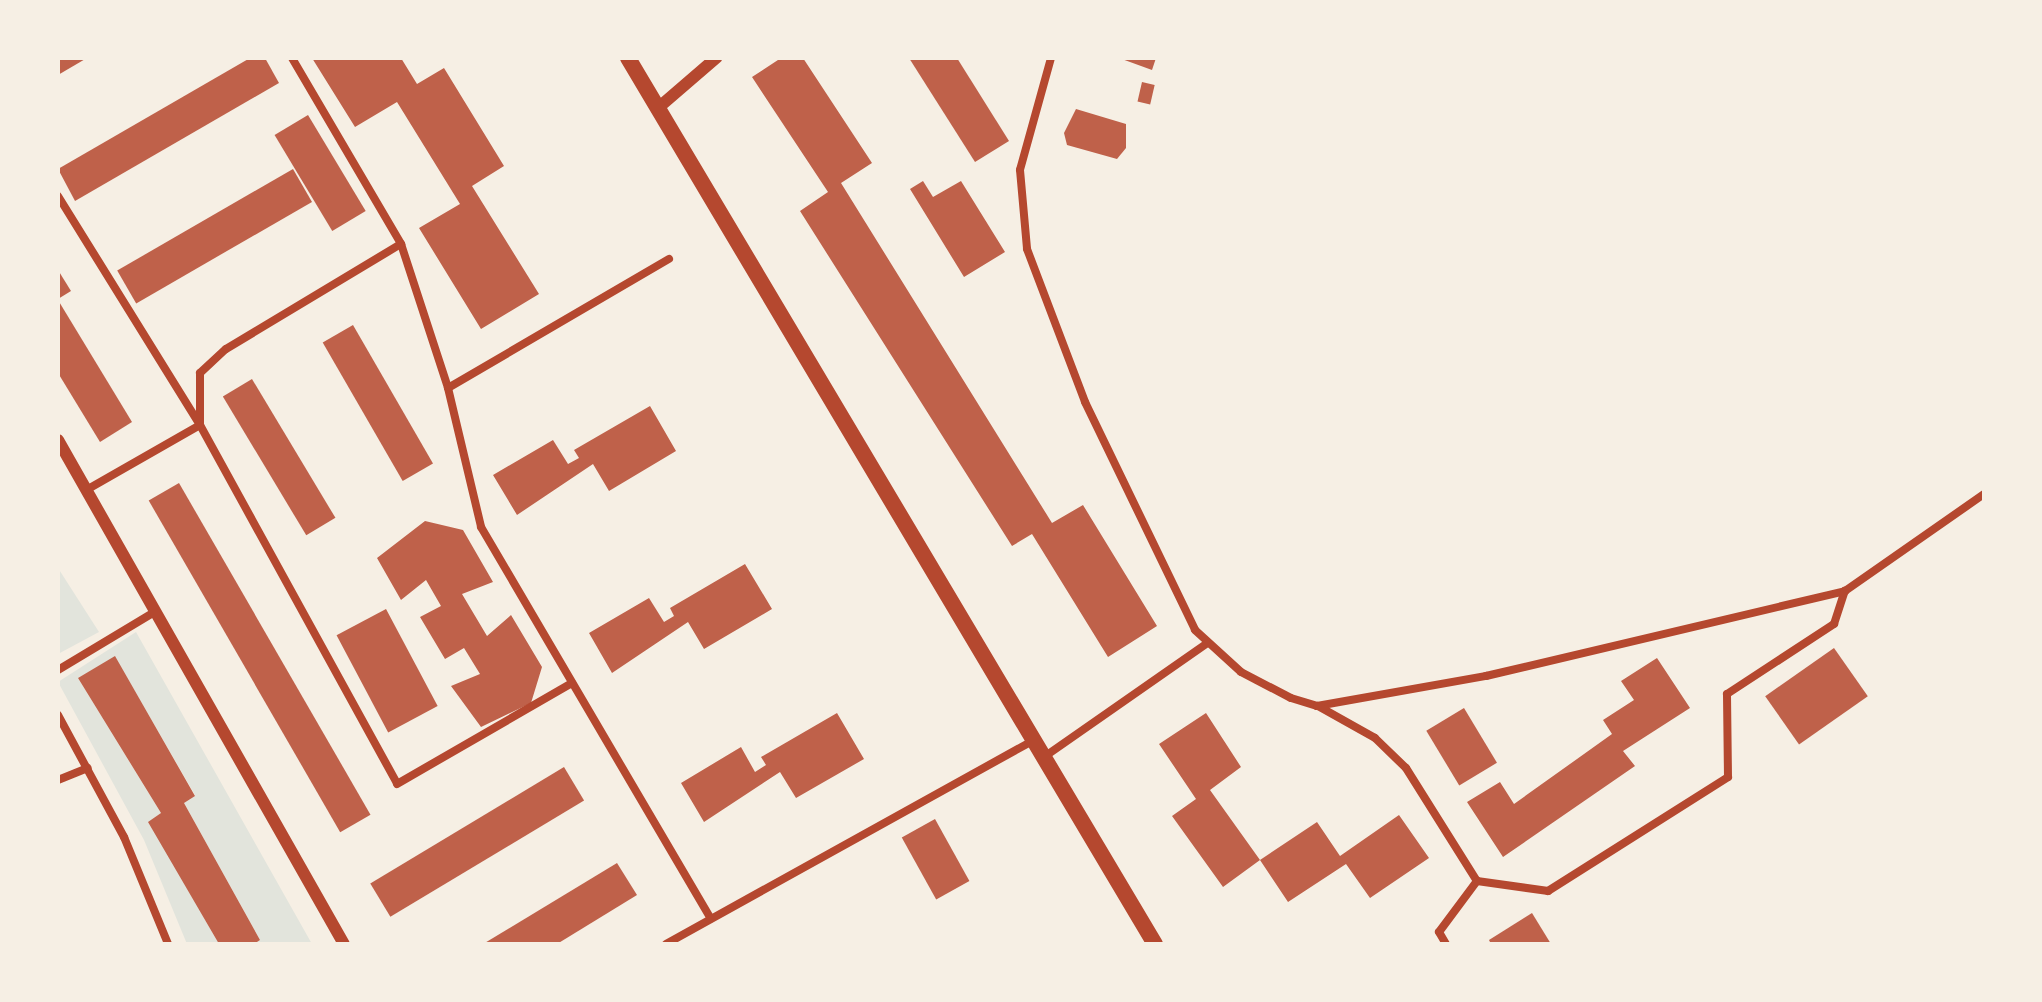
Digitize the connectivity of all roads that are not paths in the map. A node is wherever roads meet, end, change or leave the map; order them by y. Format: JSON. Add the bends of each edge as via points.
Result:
{"nodes":[{"id":1,"x":292,"y":58,"type":"edge"},
{"id":2,"x":628,"y":58,"type":"edge"},
{"id":3,"x":716,"y":58,"type":"edge"},
{"id":4,"x":1051,"y":58,"type":"edge"},
{"id":5,"x":658,"y":108,"type":"junction"},
{"id":6,"x":58,"y":196,"type":"edge"},
{"id":7,"x":401,"y":244,"type":"junction"},
{"id":8,"x":669,"y":259,"type":"dead end"},
{"id":9,"x":448,"y":388,"type":"junction"},
{"id":10,"x":200,"y":425,"type":"junction"},
{"id":11,"x":58,"y":440,"type":"edge"},
{"id":12,"x":88,"y":489,"type":"junction"},
{"id":13,"x":1984,"y":494,"type":"edge"},
{"id":14,"x":1845,"y":591,"type":"junction"},
{"id":15,"x":156,"y":611,"type":"junction"},
{"id":16,"x":1206,"y":644,"type":"junction"},
{"id":17,"x":58,"y":670,"type":"edge"},
{"id":18,"x":572,"y":683,"type":"junction"},
{"id":19,"x":1317,"y":706,"type":"junction"},
{"id":20,"x":58,"y":715,"type":"edge"},
{"id":21,"x":1034,"y":740,"type":"junction"},
{"id":22,"x":1044,"y":757,"type":"junction"},
{"id":23,"x":88,"y":768,"type":"junction"},
{"id":24,"x":58,"y":780,"type":"edge"},
{"id":25,"x":1477,"y":881,"type":"junction"},
{"id":26,"x":711,"y":919,"type":"junction"},
{"id":27,"x":168,"y":944,"type":"edge"},
{"id":28,"x":344,"y":944,"type":"edge"},
{"id":29,"x":666,"y":944,"type":"edge"},
{"id":30,"x":1155,"y":944,"type":"edge"},
{"id":31,"x":1446,"y":944,"type":"edge"}],
"edges":[{"from":1,"to":7,"type":"street"},
{"from":2,"to":5,"type":"main road"},
{"from":3,"to":5,"type":"street"},
{"from":4,"to":16,"type":"street","via":[[1020,170],[1027,249],[1085,402]]},
{"from":5,"to":21,"type":"main road"},
{"from":6,"to":10,"type":"street"},
{"from":7,"to":9,"type":"street"},
{"from":7,"to":10,"type":"street","via":[[200,373]]},
{"from":8,"to":9,"type":"street"},
{"from":9,"to":18,"type":"street","via":[[481,527]]},
{"from":10,"to":12,"type":"street"},
{"from":10,"to":18,"type":"street","via":[[397,784]]},
{"from":11,"to":12,"type":"street"},
{"from":12,"to":15,"type":"street"},
{"from":13,"to":14,"type":"street"},
{"from":14,"to":19,"type":"street","via":[[1486,676]]},
{"from":14,"to":25,"type":"street","via":[[1834,624],[1727,694],[1728,777],[1548,891]]},
{"from":15,"to":17,"type":"street"},
{"from":15,"to":28,"type":"street"},
{"from":16,"to":19,"type":"street","via":[[1241,672]]},
{"from":16,"to":22,"type":"street"},
{"from":18,"to":26,"type":"street"},
{"from":19,"to":25,"type":"street","via":[[1375,738],[1406,768]]},
{"from":20,"to":23,"type":"street"},
{"from":21,"to":22,"type":"main road"},
{"from":21,"to":26,"type":"street"},
{"from":22,"to":30,"type":"main road"},
{"from":23,"to":24,"type":"street"},
{"from":23,"to":27,"type":"street"},
{"from":25,"to":31,"type":"street","via":[[1439,932]]},
{"from":26,"to":29,"type":"street"}]}
